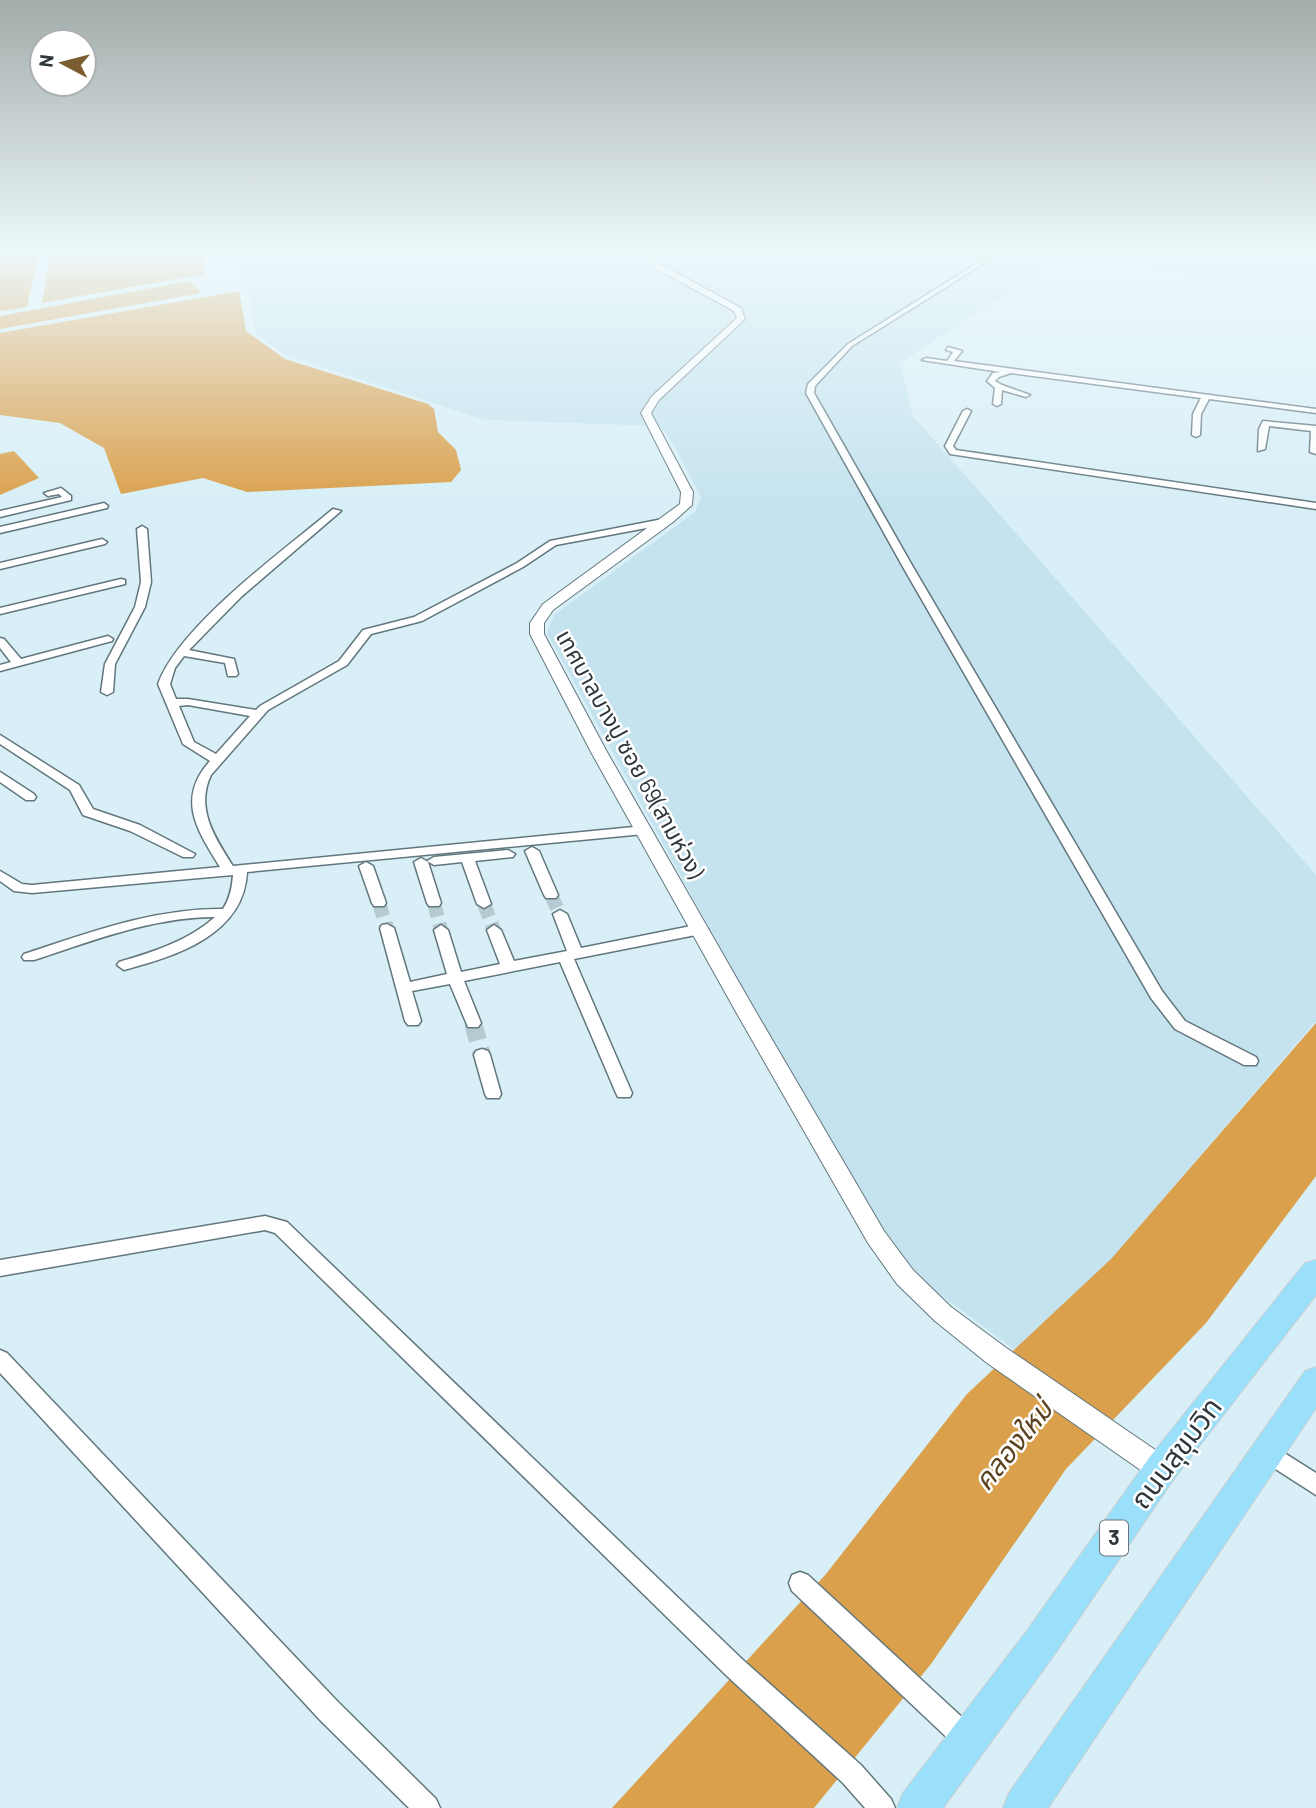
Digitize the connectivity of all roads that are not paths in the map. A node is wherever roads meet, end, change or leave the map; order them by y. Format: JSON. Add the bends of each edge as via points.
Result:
{"nodes":[{"id":1,"x":725,"y":335,"type":"edge"},
{"id":2,"x":865,"y":335,"type":"edge"},
{"id":3,"x":948,"y":349,"type":"dead end"},
{"id":4,"x":926,"y":360,"type":"dead end"},
{"id":5,"x":949,"y":363,"type":"junction"},
{"id":6,"x":1011,"y":371,"type":"junction"},
{"id":7,"x":1092,"y":382,"type":"junction"},
{"id":8,"x":999,"y":387,"type":"junction"},
{"id":9,"x":1085,"y":393,"type":"dead end"},
{"id":10,"x":1026,"y":395,"type":"dead end"},
{"id":11,"x":1206,"y":397,"type":"junction"},
{"id":12,"x":996,"y":404,"type":"dead end"},
{"id":13,"x":1304,"y":410,"type":"junction"},
{"id":14,"x":967,"y":411,"type":"dead end"},
{"id":15,"x":1316,"y":411,"type":"edge"},
{"id":16,"x":1304,"y":427,"type":"junction"},
{"id":17,"x":1315,"y":428,"type":"edge"},
{"id":18,"x":1196,"y":435,"type":"dead end"},
{"id":19,"x":1261,"y":449,"type":"dead end"},
{"id":20,"x":1314,"y":452,"type":"dead end"},
{"id":21,"x":48,"y":493,"type":"dead end"},
{"id":22,"x":68,"y":499,"type":"junction"},
{"id":23,"x":104,"y":506,"type":"dead end"},
{"id":24,"x":1316,"y":506,"type":"edge"},
{"id":25,"x":82,"y":511,"type":"junction"},
{"id":26,"x":335,"y":511,"type":"dead end"},
{"id":27,"x":0,"y":514,"type":"edge"},
{"id":28,"x":667,"y":521,"type":"junction"},
{"id":29,"x":142,"y":529,"type":"dead end"},
{"id":30,"x":0,"y":530,"type":"edge"},
{"id":31,"x":102,"y":542,"type":"dead end"},
{"id":32,"x":0,"y":566,"type":"edge"},
{"id":33,"x":121,"y":582,"type":"dead end"},
{"id":34,"x":0,"y":611,"type":"edge"},
{"id":35,"x":108,"y":639,"type":"dead end"},
{"id":36,"x":0,"y":641,"type":"edge"},
{"id":37,"x":182,"y":652,"type":"junction"},
{"id":38,"x":18,"y":663,"type":"junction"},
{"id":39,"x":0,"y":668,"type":"edge"},
{"id":40,"x":232,"y":674,"type":"dead end"},
{"id":41,"x":107,"y":692,"type":"dead end"},
{"id":42,"x":172,"y":703,"type":"junction"},
{"id":43,"x":258,"y":714,"type":"junction"},
{"id":44,"x":0,"y":739,"type":"edge"},
{"id":45,"x":217,"y":760,"type":"junction"},
{"id":46,"x":0,"y":776,"type":"edge"},
{"id":47,"x":30,"y":797,"type":"dead end"},
{"id":48,"x":646,"y":834,"type":"junction"},
{"id":49,"x":532,"y":850,"type":"junction"},
{"id":50,"x":188,"y":854,"type":"dead end"},
{"id":51,"x":467,"y":858,"type":"junction"},
{"id":52,"x":421,"y":862,"type":"junction"},
{"id":53,"x":394,"y":865,"type":"dead end"},
{"id":54,"x":366,"y":866,"type":"dead end"},
{"id":55,"x":231,"y":872,"type":"junction"},
{"id":56,"x":0,"y":875,"type":"edge"},
{"id":57,"x":551,"y":895,"type":"tunnel mouth"},
{"id":58,"x":379,"y":903,"type":"tunnel mouth"},
{"id":59,"x":434,"y":903,"type":"tunnel mouth"},
{"id":60,"x":484,"y":904,"type":"tunnel mouth"},
{"id":61,"x":230,"y":906,"type":"junction"},
{"id":62,"x":560,"y":914,"type":"tunnel mouth"},
{"id":63,"x":387,"y":928,"type":"tunnel mouth"},
{"id":64,"x":702,"y":929,"type":"junction"},
{"id":65,"x":441,"y":930,"type":"tunnel mouth"},
{"id":66,"x":494,"y":930,"type":"tunnel mouth"},
{"id":67,"x":570,"y":955,"type":"junction"},
{"id":68,"x":29,"y":957,"type":"dead end"},
{"id":69,"x":124,"y":965,"type":"dead end"},
{"id":70,"x":509,"y":967,"type":"junction"},
{"id":71,"x":455,"y":978,"type":"junction"},
{"id":72,"x":403,"y":988,"type":"junction"},
{"id":73,"x":413,"y":1021,"type":"dead end"},
{"id":74,"x":472,"y":1023,"type":"tunnel mouth"},
{"id":75,"x":482,"y":1055,"type":"tunnel mouth"},
{"id":76,"x":1250,"y":1061,"type":"dead end"},
{"id":77,"x":624,"y":1093,"type":"dead end"},
{"id":78,"x":493,"y":1094,"type":"dead end"},
{"id":79,"x":0,"y":1268,"type":"edge"},
{"id":80,"x":1316,"y":1272,"type":"edge"},
{"id":81,"x":0,"y":1359,"type":"edge"},
{"id":82,"x":1316,"y":1381,"type":"edge"},
{"id":83,"x":1267,"y":1452,"type":"junction"},
{"id":84,"x":1149,"y":1461,"type":"junction"},
{"id":85,"x":1316,"y":1485,"type":"edge"},
{"id":86,"x":802,"y":1586,"type":"dead end"},
{"id":87,"x":968,"y":1740,"type":"junction"},
{"id":88,"x":427,"y":1808,"type":"edge"},
{"id":89,"x":882,"y":1808,"type":"edge"},
{"id":90,"x":918,"y":1808,"type":"edge"},
{"id":91,"x":1024,"y":1808,"type":"edge"}],
"edges":[{"from":1,"to":28,"type":"street","name":"เทศบาลบางปู ซอย 69(สามห่วง)","via":[[655,398],[646,413],[687,492],[686,505]]},
{"from":2,"to":76,"type":"street","via":[[811,386],[820,414],[1156,994],[1180,1025]]},
{"from":3,"to":5,"type":"street","via":[[958,351]]},
{"from":4,"to":5,"type":"street"},
{"from":5,"to":6,"type":"street"},
{"from":6,"to":7,"type":"street"},
{"from":6,"to":8,"type":"street","via":[[993,379]]},
{"from":7,"to":9,"type":"street"},
{"from":7,"to":11,"type":"street"},
{"from":8,"to":10,"type":"street"},
{"from":8,"to":12,"type":"street"},
{"from":11,"to":13,"type":"street"},
{"from":11,"to":18,"type":"street","via":[[1197,414]]},
{"from":13,"to":15,"type":"street"},
{"from":13,"to":16,"type":"street"},
{"from":14,"to":24,"type":"street","via":[[948,446],[954,452]]},
{"from":16,"to":17,"type":"street"},
{"from":16,"to":19,"type":"street","via":[[1266,423]]},
{"from":17,"to":20,"type":"street"},
{"from":21,"to":22,"type":"street","via":[[61,491]]},
{"from":22,"to":25,"type":"street"},
{"from":22,"to":27,"type":"street"},
{"from":23,"to":25,"type":"street"},
{"from":25,"to":30,"type":"street"},
{"from":26,"to":37,"type":"street","via":[[199,630]]},
{"from":28,"to":43,"type":"street","via":[[549,545],[418,619],[367,632],[348,660]]},
{"from":28,"to":48,"type":"street","name":"เทศบาลบางปู ซอย 69(สามห่วง)","via":[[558,599],[537,623],[537,634]]},
{"from":29,"to":41,"type":"street","via":[[146,582],[140,607],[110,664]]},
{"from":31,"to":32,"type":"street"},
{"from":33,"to":34,"type":"street"},
{"from":35,"to":38,"type":"street"},
{"from":36,"to":38,"type":"street"},
{"from":37,"to":40,"type":"street","via":[[230,661]]},
{"from":37,"to":42,"type":"street","via":[[164,678]]},
{"from":38,"to":39,"type":"street"},
{"from":42,"to":43,"type":"street"},
{"from":42,"to":45,"type":"street","via":[[189,744]]},
{"from":43,"to":45,"type":"street"},
{"from":44,"to":50,"type":"street","via":[[75,788],[88,812],[124,823]]},
{"from":45,"to":55,"type":"street","via":[[198,786],[200,823]]},
{"from":46,"to":47,"type":"street"},
{"from":48,"to":49,"type":"street"},
{"from":48,"to":55,"type":"street"},
{"from":48,"to":64,"type":"street","name":"เทศบาลบางปู ซอย 69(สามห่วง)"},
{"from":49,"to":51,"type":"street"},
{"from":49,"to":57,"type":"street"},
{"from":51,"to":52,"type":"street"},
{"from":51,"to":60,"type":"street"},
{"from":52,"to":53,"type":"street"},
{"from":52,"to":59,"type":"street"},
{"from":54,"to":58,"type":"street"},
{"from":55,"to":56,"type":"street","via":[[32,889],[19,888]]},
{"from":55,"to":61,"type":"street","via":[[242,882]]},
{"from":61,"to":68,"type":"street","via":[[90,937]]},
{"from":61,"to":69,"type":"street","via":[[208,930],[189,942]]},
{"from":62,"to":67,"type":"street"},
{"from":63,"to":72,"type":"street"},
{"from":64,"to":67,"type":"street"},
{"from":64,"to":84,"type":"street","name":"เทศบาลบางปู ซอย 69(สามห่วง)","via":[[876,1237],[905,1277],[996,1355]]},
{"from":65,"to":71,"type":"street"},
{"from":66,"to":70,"type":"street"},
{"from":67,"to":70,"type":"street"},
{"from":67,"to":77,"type":"street"},
{"from":70,"to":71,"type":"street"},
{"from":71,"to":72,"type":"street"},
{"from":71,"to":74,"type":"street"},
{"from":72,"to":73,"type":"street"},
{"from":75,"to":78,"type":"street"},
{"from":79,"to":89,"type":"street","via":[[265,1223],[281,1227],[735,1668],[852,1774]]},
{"from":80,"to":84,"type":"highway","name":"ถนนสุขุมวิท","number":"3"},
{"from":81,"to":88,"type":"street","via":[[329,1711]]},
{"from":82,"to":83,"type":"highway"},
{"from":83,"to":85,"type":"street"},
{"from":83,"to":91,"type":"highway"},
{"from":84,"to":87,"type":"highway","name":"ถนนสุขุมวิท","number":"3","via":[[1039,1645]]},
{"from":86,"to":87,"type":"street"},
{"from":87,"to":90,"type":"highway","name":"ถนนสุขุมวิท","number":"3"}]}
